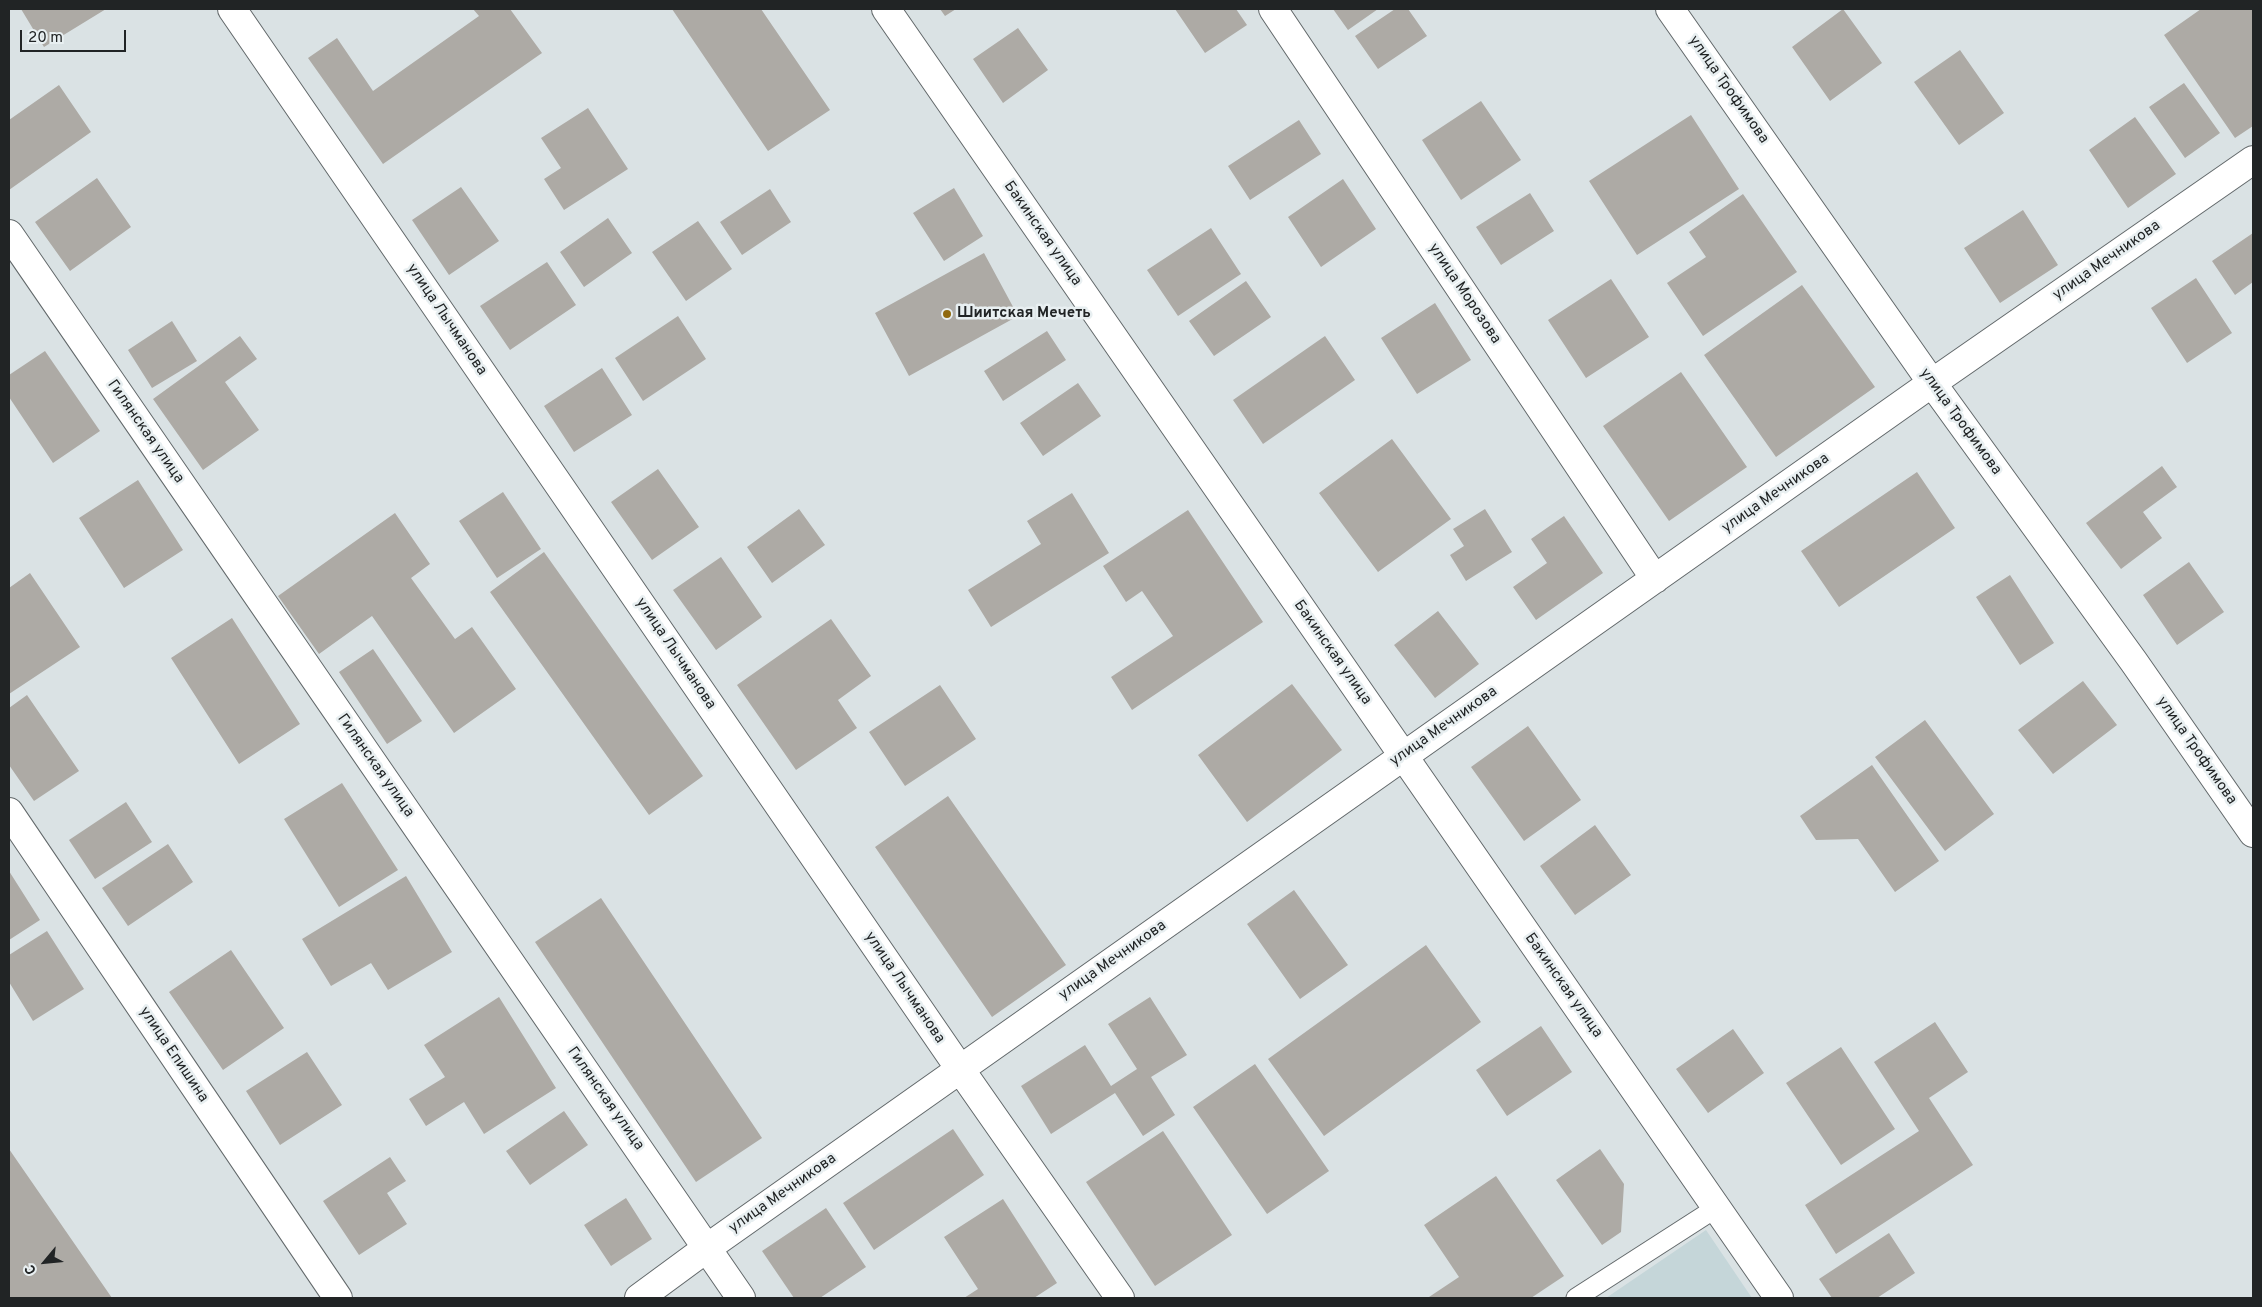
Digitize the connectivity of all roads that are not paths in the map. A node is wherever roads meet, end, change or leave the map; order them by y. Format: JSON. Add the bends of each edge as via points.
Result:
{"nodes":[{"id":1,"x":232,"y":9,"type":"edge"},
{"id":2,"x":886,"y":9,"type":"edge"},
{"id":3,"x":1273,"y":9,"type":"edge"},
{"id":4,"x":1670,"y":9,"type":"edge"},
{"id":5,"x":2253,"y":160,"type":"edge"},
{"id":6,"x":9,"y":234,"type":"edge"},
{"id":7,"x":1932,"y":383,"type":"junction"},
{"id":8,"x":1655,"y":579,"type":"junction"},
{"id":9,"x":1403,"y":756,"type":"junction"},
{"id":10,"x":9,"y":812,"type":"edge"},
{"id":11,"x":2253,"y":833,"type":"edge"},
{"id":12,"x":960,"y":1069,"type":"junction"},
{"id":13,"x":1716,"y":1208,"type":"junction"},
{"id":14,"x":707,"y":1248,"type":"junction"},
{"id":15,"x":338,"y":1298,"type":"edge"},
{"id":16,"x":639,"y":1298,"type":"edge"},
{"id":17,"x":741,"y":1298,"type":"edge"},
{"id":18,"x":1120,"y":1298,"type":"edge"},
{"id":19,"x":1576,"y":1298,"type":"edge"},
{"id":20,"x":1779,"y":1298,"type":"edge"}],
"edges":[{"from":1,"to":12,"type":"street","name":"улица Лычманова"},
{"from":2,"to":9,"type":"street","name":"Бакинская улица"},
{"from":3,"to":8,"type":"street","name":"улица Морозова"},
{"from":4,"to":7,"type":"street","name":"улица Трофимова"},
{"from":5,"to":7,"type":"street","name":"улица Мечникова"},
{"from":6,"to":14,"type":"street","name":"Гилянская улица"},
{"from":7,"to":8,"type":"street","name":"улица Мечникова"},
{"from":7,"to":11,"type":"street","name":"улица Трофимова"},
{"from":8,"to":9,"type":"street","name":"улица Мечникова"},
{"from":9,"to":12,"type":"street","name":"улица Мечникова"},
{"from":9,"to":13,"type":"street","name":"Бакинская улица"},
{"from":10,"to":15,"type":"street","name":"улица Епишина"},
{"from":12,"to":14,"type":"street","name":"улица Мечникова"},
{"from":12,"to":18,"type":"street","name":"улица Лычманова"},
{"from":13,"to":19,"type":"lane"},
{"from":13,"to":20,"type":"street","name":"Бакинская улица"},
{"from":14,"to":16,"type":"street","name":"улица Мечникова"},
{"from":14,"to":17,"type":"street","name":"Гилянская улица"}]}
